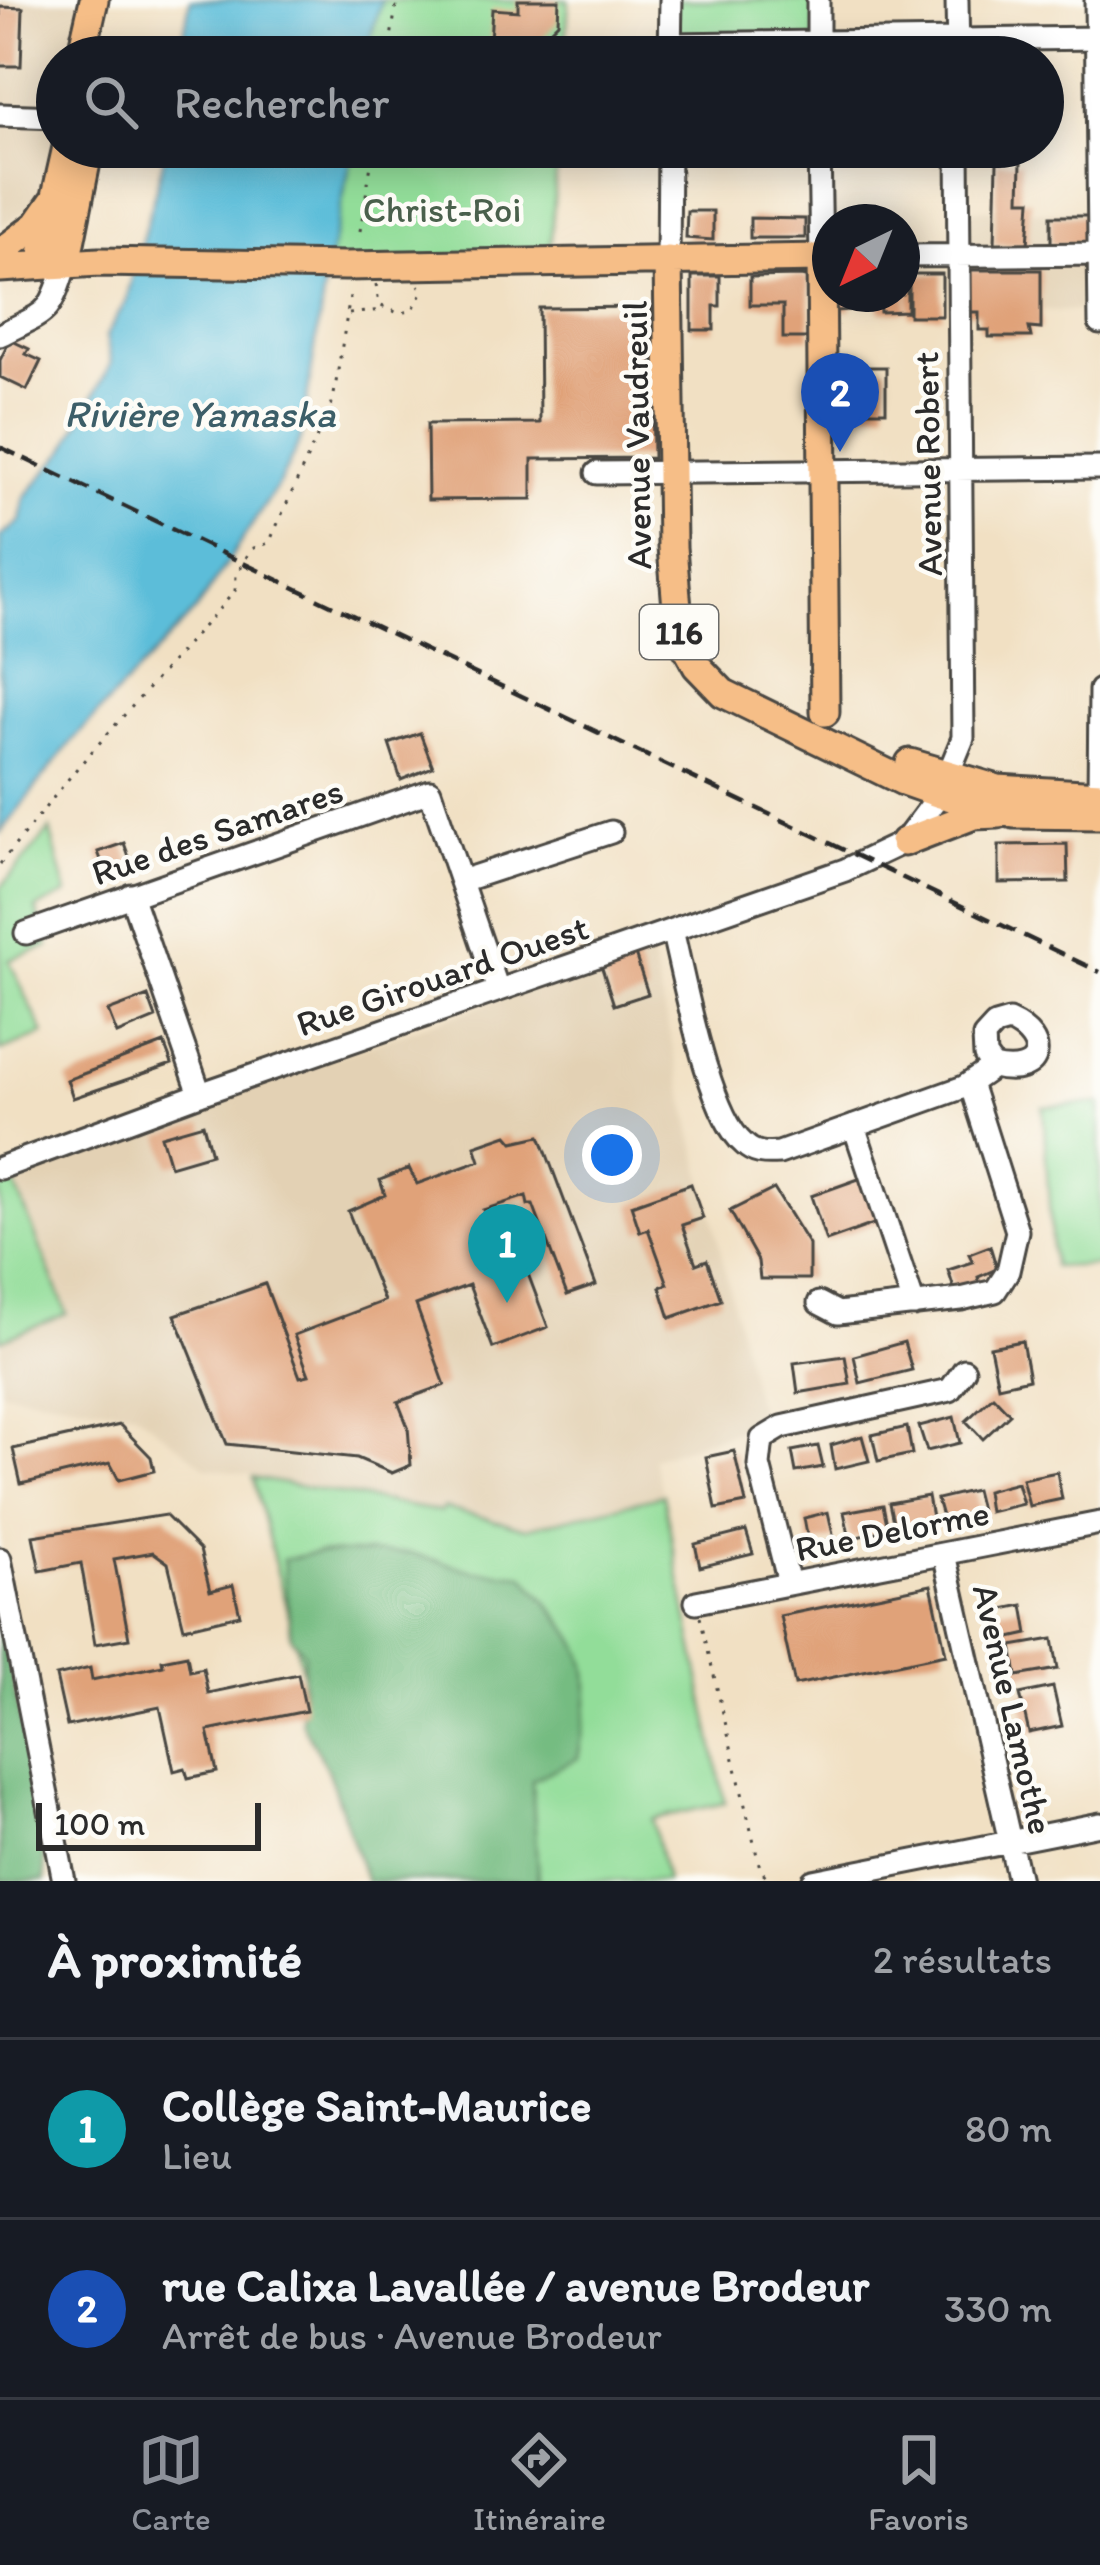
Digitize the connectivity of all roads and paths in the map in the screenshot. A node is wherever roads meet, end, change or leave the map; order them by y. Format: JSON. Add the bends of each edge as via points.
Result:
{"nodes":[{"id":1,"x":94,"y":0,"type":"edge"},
{"id":2,"x":104,"y":0,"type":"edge"},
{"id":3,"x":397,"y":0,"type":"edge"},
{"id":4,"x":671,"y":0,"type":"edge"},
{"id":5,"x":818,"y":0,"type":"edge"},
{"id":6,"x":957,"y":0,"type":"edge"},
{"id":7,"x":1096,"y":0,"type":"edge"},
{"id":8,"x":86,"y":36,"type":"edge"},
{"id":9,"x":101,"y":36,"type":"edge"},
{"id":10,"x":391,"y":36,"type":"edge"},
{"id":11,"x":670,"y":36,"type":"edge"},
{"id":12,"x":818,"y":36,"type":"edge"},
{"id":13,"x":958,"y":36,"type":"edge"},
{"id":14,"x":1098,"y":38,"type":"edge"},
{"id":15,"x":1064,"y":40,"type":"edge"},
{"id":16,"x":0,"y":115,"type":"edge"},
{"id":17,"x":36,"y":116,"type":"edge"},
{"id":18,"x":63,"y":168,"type":"edge"},
{"id":19,"x":82,"y":168,"type":"edge"},
{"id":20,"x":370,"y":168,"type":"edge"},
{"id":21,"x":669,"y":168,"type":"edge"},
{"id":22,"x":820,"y":168,"type":"edge"},
{"id":23,"x":958,"y":168,"type":"edge"},
{"id":24,"x":59,"y":193,"type":"junction"},
{"id":25,"x":822,"y":204,"type":"edge"},
{"id":26,"x":360,"y":231,"type":"dead end"},
{"id":27,"x":0,"y":253,"type":"edge"},
{"id":28,"x":1100,"y":254,"type":"edge"},
{"id":29,"x":920,"y":256,"type":"edge"},
{"id":30,"x":958,"y":256,"type":"junction"},
{"id":31,"x":812,"y":258,"type":"edge"},
{"id":32,"x":668,"y":260,"type":"junction"},
{"id":33,"x":53,"y":263,"type":"junction"},
{"id":34,"x":0,"y":268,"type":"edge"},
{"id":35,"x":349,"y":274,"type":"junction"},
{"id":36,"x":413,"y":277,"type":"dead end"},
{"id":37,"x":376,"y":282,"type":"dead end"},
{"id":38,"x":384,"y":308,"type":"junction"},
{"id":39,"x":824,"y":312,"type":"edge"},
{"id":40,"x":347,"y":314,"type":"junction"},
{"id":41,"x":1100,"y":323,"type":"edge"},
{"id":42,"x":0,"y":335,"type":"edge"},
{"id":43,"x":1100,"y":468,"type":"edge"},
{"id":44,"x":959,"y":470,"type":"junction"},
{"id":45,"x":823,"y":471,"type":"junction"},
{"id":46,"x":671,"y":472,"type":"junction"},
{"id":47,"x":596,"y":473,"type":"dead end"},
{"id":48,"x":1100,"y":690,"type":"edge"},
{"id":49,"x":825,"y":712,"type":"junction"},
{"id":50,"x":799,"y":729,"type":"junction"},
{"id":51,"x":943,"y":785,"type":"junction"},
{"id":52,"x":1100,"y":795,"type":"edge"},
{"id":53,"x":1100,"y":813,"type":"edge"},
{"id":54,"x":1014,"y":814,"type":"junction"},
{"id":55,"x":611,"y":832,"type":"dead end"},
{"id":56,"x":904,"y":842,"type":"junction"},
{"id":57,"x":0,"y":864,"type":"edge"},
{"id":58,"x":461,"y":881,"type":"junction"},
{"id":59,"x":131,"y":896,"type":"junction"},
{"id":60,"x":672,"y":930,"type":"junction"},
{"id":61,"x":26,"y":933,"type":"dead end"},
{"id":62,"x":499,"y":989,"type":"junction"},
{"id":63,"x":993,"y":1067,"type":"dead end"},
{"id":64,"x":970,"y":1083,"type":"junction"},
{"id":65,"x":200,"y":1094,"type":"junction"},
{"id":66,"x":854,"y":1126,"type":"junction"},
{"id":67,"x":0,"y":1168,"type":"edge"},
{"id":68,"x":819,"y":1303,"type":"dead end"},
{"id":69,"x":914,"y":1305,"type":"junction"},
{"id":70,"x":964,"y":1370,"type":"dead end"},
{"id":71,"x":1100,"y":1523,"type":"edge"},
{"id":72,"x":944,"y":1553,"type":"junction"},
{"id":73,"x":0,"y":1559,"type":"edge"},
{"id":74,"x":788,"y":1583,"type":"junction"},
{"id":75,"x":696,"y":1602,"type":"joint"},
{"id":76,"x":1100,"y":1824,"type":"edge"},
{"id":77,"x":1013,"y":1841,"type":"junction"},
{"id":78,"x":64,"y":1881,"type":"edge"},
{"id":79,"x":769,"y":1881,"type":"edge"},
{"id":80,"x":813,"y":1881,"type":"edge"},
{"id":81,"x":1019,"y":1881,"type":"edge"}],
"edges":[{"from":1,"to":8,"type":"main road"},
{"from":2,"to":9,"type":"main road"},
{"from":3,"to":10,"type":"path"},
{"from":4,"to":11,"type":"street"},
{"from":5,"to":12,"type":"street"},
{"from":6,"to":13,"type":"street"},
{"from":7,"to":14,"type":"street"},
{"from":14,"to":15,"type":"street"},
{"from":14,"to":28,"type":"street"},
{"from":16,"to":17,"type":"street"},
{"from":18,"to":24,"type":"main road"},
{"from":19,"to":33,"type":"main road"},
{"from":20,"to":26,"type":"path"},
{"from":21,"to":32,"type":"street","name":"Avenue Vaudreuil"},
{"from":22,"to":25,"type":"street"},
{"from":23,"to":30,"type":"street","name":"Avenue Robert"},
{"from":24,"to":27,"type":"main road","via":[[37,225]]},
{"from":24,"to":33,"type":"main road"},
{"from":28,"to":30,"type":"street"},
{"from":28,"to":41,"type":"street"},
{"from":29,"to":30,"type":"street"},
{"from":30,"to":44,"type":"street","name":"Avenue Robert"},
{"from":31,"to":32,"type":"main road"},
{"from":32,"to":35,"type":"main road"},
{"from":32,"to":46,"type":"main road","name":"Avenue Vaudreuil","number":"116"},
{"from":33,"to":34,"type":"main road"},
{"from":33,"to":35,"type":"main road"},
{"from":33,"to":42,"type":"street","via":[[54,302]]},
{"from":35,"to":40,"type":"path"},
{"from":36,"to":38,"type":"path","via":[[423,291],[412,311]]},
{"from":37,"to":38,"type":"path"},
{"from":38,"to":40,"type":"path"},
{"from":39,"to":45,"type":"main road"},
{"from":40,"to":57,"type":"path","via":[[333,401],[269,543],[251,549],[235,591]]},
{"from":43,"to":44,"type":"street"},
{"from":44,"to":45,"type":"street"},
{"from":44,"to":51,"type":"street","name":"Avenue Robert","via":[[963,738]]},
{"from":45,"to":46,"type":"street"},
{"from":45,"to":49,"type":"main road"},
{"from":46,"to":47,"type":"street"},
{"from":46,"to":50,"type":"main road","name":"Avenue Vaudreuil","number":"116","via":[[679,633],[723,693]]},
{"from":48,"to":52,"type":"street"},
{"from":49,"to":50,"type":"main road"},
{"from":49,"to":51,"type":"main road","number":"116","via":[[844,732]]},
{"from":50,"to":51,"type":"main road","number":"116","via":[[903,781]]},
{"from":51,"to":52,"type":"main road","number":"116"},
{"from":51,"to":54,"type":"main road","number":"116"},
{"from":51,"to":56,"type":"street"},
{"from":52,"to":53,"type":"main road"},
{"from":53,"to":54,"type":"main road","number":"116"},
{"from":54,"to":56,"type":"main road","via":[[974,815]]},
{"from":55,"to":58,"type":"street"},
{"from":56,"to":60,"type":"street","name":"Rue Girouard Ouest"},
{"from":58,"to":59,"type":"street","name":"Rue des Samares","via":[[430,791]]},
{"from":58,"to":62,"type":"street"},
{"from":59,"to":61,"type":"street","name":"Rue des Samares"},
{"from":59,"to":65,"type":"street"},
{"from":60,"to":62,"type":"street","name":"Rue Girouard Ouest"},
{"from":60,"to":66,"type":"street","via":[[700,1044],[734,1134],[747,1148],[779,1154]]},
{"from":62,"to":65,"type":"street","name":"Rue Girouard Ouest"},
{"from":63,"to":64,"type":"street"},
{"from":64,"to":66,"type":"street"},
{"from":64,"to":69,"type":"street","via":[[1017,1231],[1008,1271],[995,1291]]},
{"from":65,"to":67,"type":"street","name":"Rue Girouard Ouest"},
{"from":66,"to":69,"type":"street"},
{"from":68,"to":69,"type":"street","via":[[838,1313]]},
{"from":70,"to":74,"type":"street","via":[[950,1390],[782,1427],[762,1439],[759,1465]]},
{"from":71,"to":72,"type":"street","name":"Rue Delorme"},
{"from":72,"to":74,"type":"street","name":"Rue Delorme"},
{"from":72,"to":77,"type":"street","name":"Avenue Lamothe"},
{"from":73,"to":78,"type":"street"},
{"from":74,"to":75,"type":"street","name":"Rue Delorme"},
{"from":75,"to":79,"type":"path"},
{"from":76,"to":77,"type":"street"},
{"from":77,"to":80,"type":"street"},
{"from":77,"to":81,"type":"street","name":"Avenue Lamothe"}]}
